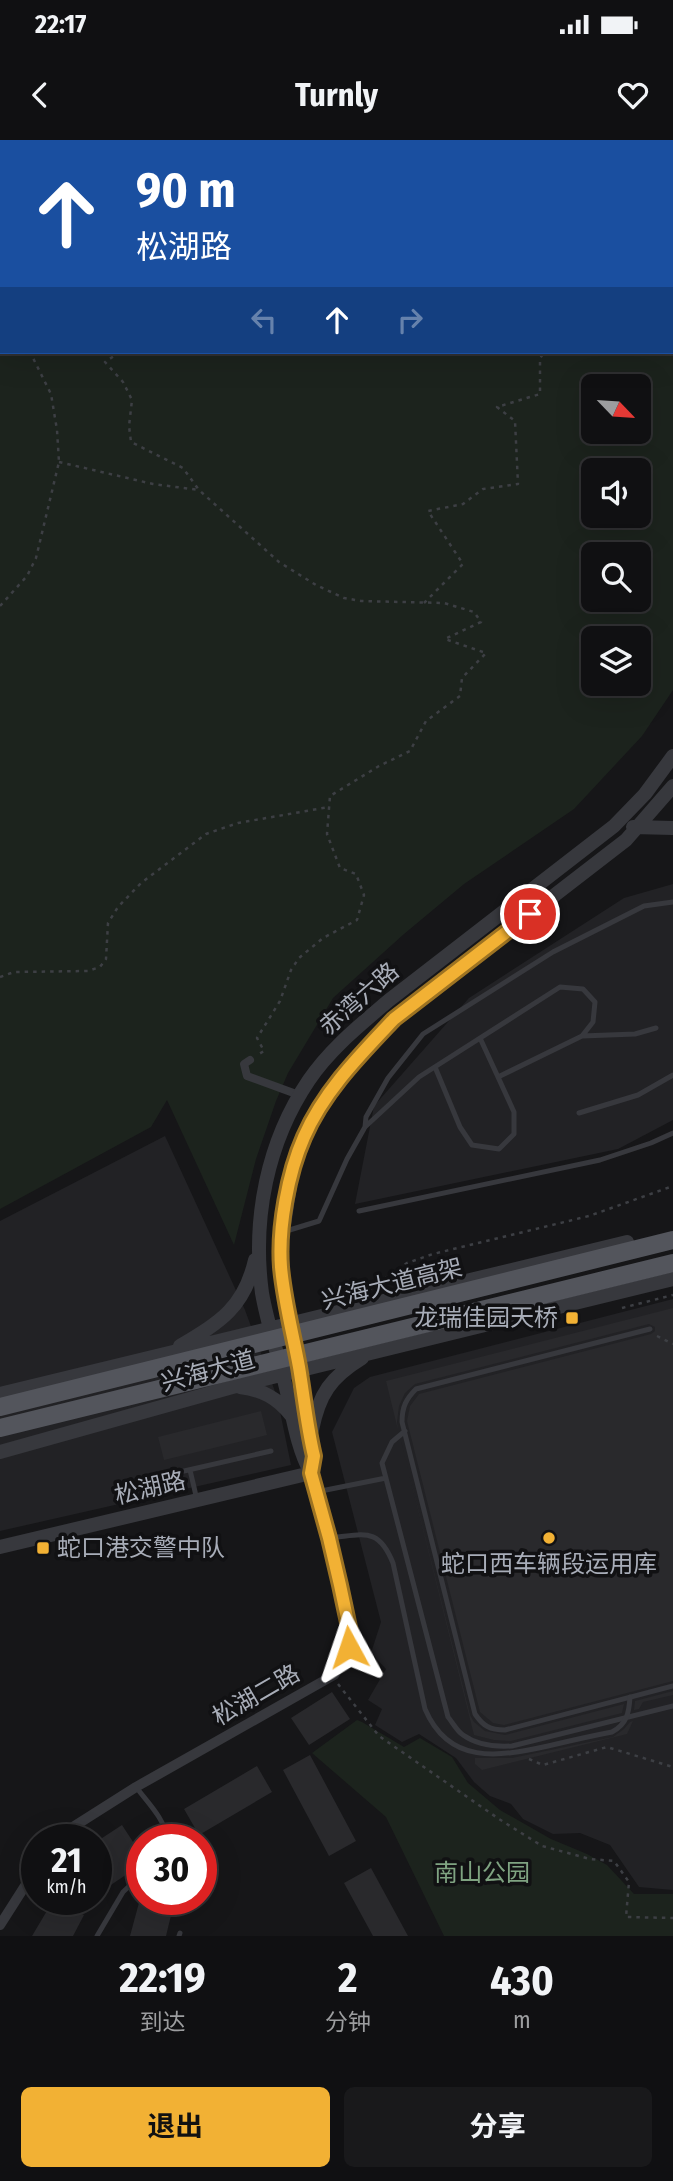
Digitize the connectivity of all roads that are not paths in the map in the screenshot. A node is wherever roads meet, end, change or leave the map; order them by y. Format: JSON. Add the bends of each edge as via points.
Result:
{"nodes":[{"id":1,"x":673,"y":756,"type":"edge"},
{"id":2,"x":673,"y":786,"type":"edge"},
{"id":3,"x":614,"y":826,"type":"junction"},
{"id":4,"x":639,"y":827,"type":"junction"},
{"id":5,"x":673,"y":828,"type":"edge"},
{"id":6,"x":673,"y":902,"type":"edge"},
{"id":7,"x":656,"y":1028,"type":"dead end"},
{"id":8,"x":582,"y":1036,"type":"junction"},
{"id":9,"x":480,"y":1038,"type":"junction"},
{"id":10,"x":250,"y":1060,"type":"road end"},
{"id":11,"x":435,"y":1067,"type":"junction"},
{"id":12,"x":673,"y":1075,"type":"edge"},
{"id":13,"x":498,"y":1077,"type":"junction"},
{"id":14,"x":299,"y":1096,"type":"junction"},
{"id":15,"x":579,"y":1113,"type":"dead end"},
{"id":16,"x":365,"y":1127,"type":"junction"},
{"id":17,"x":673,"y":1133,"type":"edge"},
{"id":18,"x":359,"y":1211,"type":"dead end"},
{"id":19,"x":673,"y":1231,"type":"edge"},
{"id":20,"x":282,"y":1233,"type":"junction"},
{"id":21,"x":673,"y":1240,"type":"edge"},
{"id":22,"x":259,"y":1245,"type":"junction"},
{"id":23,"x":673,"y":1263,"type":"edge"},
{"id":24,"x":673,"y":1279,"type":"edge"},
{"id":25,"x":291,"y":1324,"type":"junction"},
{"id":26,"x":270,"y":1329,"type":"junction"},
{"id":27,"x":650,"y":1329,"type":"road end"},
{"id":28,"x":372,"y":1352,"type":"junction"},
{"id":29,"x":166,"y":1354,"type":"junction"},
{"id":30,"x":299,"y":1370,"type":"junction"},
{"id":31,"x":283,"y":1374,"type":"junction"},
{"id":32,"x":236,"y":1386,"type":"junction"},
{"id":33,"x":0,"y":1394,"type":"edge"},
{"id":34,"x":0,"y":1407,"type":"edge"},
{"id":35,"x":293,"y":1417,"type":"junction"},
{"id":36,"x":0,"y":1428,"type":"edge"},
{"id":37,"x":405,"y":1430,"type":"dead end"},
{"id":38,"x":310,"y":1439,"type":"junction"},
{"id":39,"x":271,"y":1451,"type":"dead end"},
{"id":40,"x":0,"y":1452,"type":"edge"},
{"id":41,"x":190,"y":1470,"type":"junction"},
{"id":42,"x":311,"y":1473,"type":"junction"},
{"id":43,"x":171,"y":1474,"type":"dead end"},
{"id":44,"x":386,"y":1478,"type":"junction"},
{"id":45,"x":316,"y":1492,"type":"junction"},
{"id":46,"x":197,"y":1500,"type":"junction"},
{"id":47,"x":329,"y":1538,"type":"junction"},
{"id":48,"x":0,"y":1547,"type":"edge"},
{"id":49,"x":673,"y":1686,"type":"edge"},
{"id":50,"x":630,"y":1697,"type":"junction"},
{"id":51,"x":673,"y":1706,"type":"edge"},
{"id":52,"x":136,"y":1787,"type":"junction"},
{"id":53,"x":78,"y":1824,"type":"edge"},
{"id":54,"x":163,"y":1824,"type":"edge"},
{"id":55,"x":126,"y":1889,"type":"edge"},
{"id":56,"x":21,"y":1892,"type":"edge"},
{"id":57,"x":0,"y":1925,"type":"edge"},
{"id":58,"x":97,"y":1936,"type":"edge"}],
"edges":[{"from":1,"to":3,"type":"street","name":"赤湾六路"},
{"from":2,"to":4,"type":"street","name":"赤湾六路"},
{"from":3,"to":4,"type":"street"},
{"from":3,"to":14,"type":"street","name":"赤湾六路","via":[[356,1028]]},
{"from":4,"to":5,"type":"street"},
{"from":4,"to":20,"type":"street","name":"赤湾六路","via":[[394,1019],[348,1069],[304,1137],[293,1166]]},
{"from":6,"to":16,"type":"lane","via":[[644,905],[553,951],[423,1034],[388,1077]]},
{"from":7,"to":8,"type":"lane","via":[[635,1034]]},
{"from":8,"to":9,"type":"lane","via":[[593,1022],[595,1002],[583,989],[560,987]]},
{"from":8,"to":13,"type":"lane"},
{"from":9,"to":11,"type":"lane"},
{"from":9,"to":13,"type":"lane"},
{"from":10,"to":14,"type":"street","via":[[244,1064],[247,1076]]},
{"from":11,"to":13,"type":"lane","via":[[472,1144],[499,1149],[513,1134],[514,1112]]},
{"from":11,"to":16,"type":"lane"},
{"from":12,"to":15,"type":"lane","via":[[638,1095]]},
{"from":14,"to":22,"type":"street","name":"赤湾六路","via":[[267,1172]]},
{"from":16,"to":20,"type":"lane","via":[[319,1221]]},
{"from":17,"to":18,"type":"lane","via":[[600,1160]]},
{"from":19,"to":25,"type":"street","name":"兴海大道"},
{"from":20,"to":25,"type":"street","name":"赤湾六路","via":[[281,1266]]},
{"from":21,"to":34,"type":"main road","name":"兴海大道高架","bridge":true},
{"from":22,"to":26,"type":"street","name":"赤湾六路"},
{"from":22,"to":29,"type":"street","via":[[247,1289],[237,1303],[209,1329]]},
{"from":23,"to":36,"type":"main road","name":"兴海大道高架","bridge":true},
{"from":24,"to":28,"type":"street","name":"兴海大道"},
{"from":25,"to":26,"type":"street","name":"兴海大道"},
{"from":25,"to":30,"type":"street","name":"赤湾六路"},
{"from":26,"to":29,"type":"street","name":"兴海大道"},
{"from":26,"to":31,"type":"street","name":"赤湾六路"},
{"from":27,"to":50,"type":"lane","via":[[416,1389],[402,1410],[475,1714],[482,1725],[505,1730]]},
{"from":28,"to":30,"type":"street","name":"兴海大道"},
{"from":28,"to":38,"type":"street","via":[[328,1385],[315,1412]]},
{"from":29,"to":33,"type":"street","name":"兴海大道"},
{"from":30,"to":31,"type":"street","name":"兴海大道"},
{"from":30,"to":38,"type":"street"},
{"from":31,"to":32,"type":"street","name":"兴海大道"},
{"from":31,"to":35,"type":"street"},
{"from":32,"to":35,"type":"street","via":[[266,1392]]},
{"from":32,"to":40,"type":"street","name":"兴海大道"},
{"from":35,"to":42,"type":"street"},
{"from":37,"to":44,"type":"lane","via":[[386,1451],[382,1463]]},
{"from":38,"to":42,"type":"street"},
{"from":39,"to":41,"type":"lane"},
{"from":41,"to":43,"type":"lane"},
{"from":41,"to":46,"type":"lane"},
{"from":42,"to":45,"type":"street","name":"松湖二路"},
{"from":42,"to":46,"type":"street","name":"松湖路"},
{"from":44,"to":45,"type":"lane"},
{"from":44,"to":51,"type":"lane","via":[[448,1717],[462,1735],[496,1747]]},
{"from":45,"to":47,"type":"street","name":"松湖二路"},
{"from":46,"to":48,"type":"street","name":"松湖路"},
{"from":47,"to":50,"type":"lane","bridge":true,"via":[[365,1535],[386,1544],[425,1709],[431,1723],[453,1744],[473,1753],[509,1754],[612,1732],[629,1713]]},
{"from":47,"to":52,"type":"street","name":"松湖二路","via":[[350,1632],[346,1656],[334,1675]]},
{"from":49,"to":50,"type":"lane"},
{"from":52,"to":53,"type":"street","name":"松湖二路"},
{"from":52,"to":54,"type":"lane"},
{"from":55,"to":58,"type":"lane"},
{"from":56,"to":57,"type":"street"}]}
